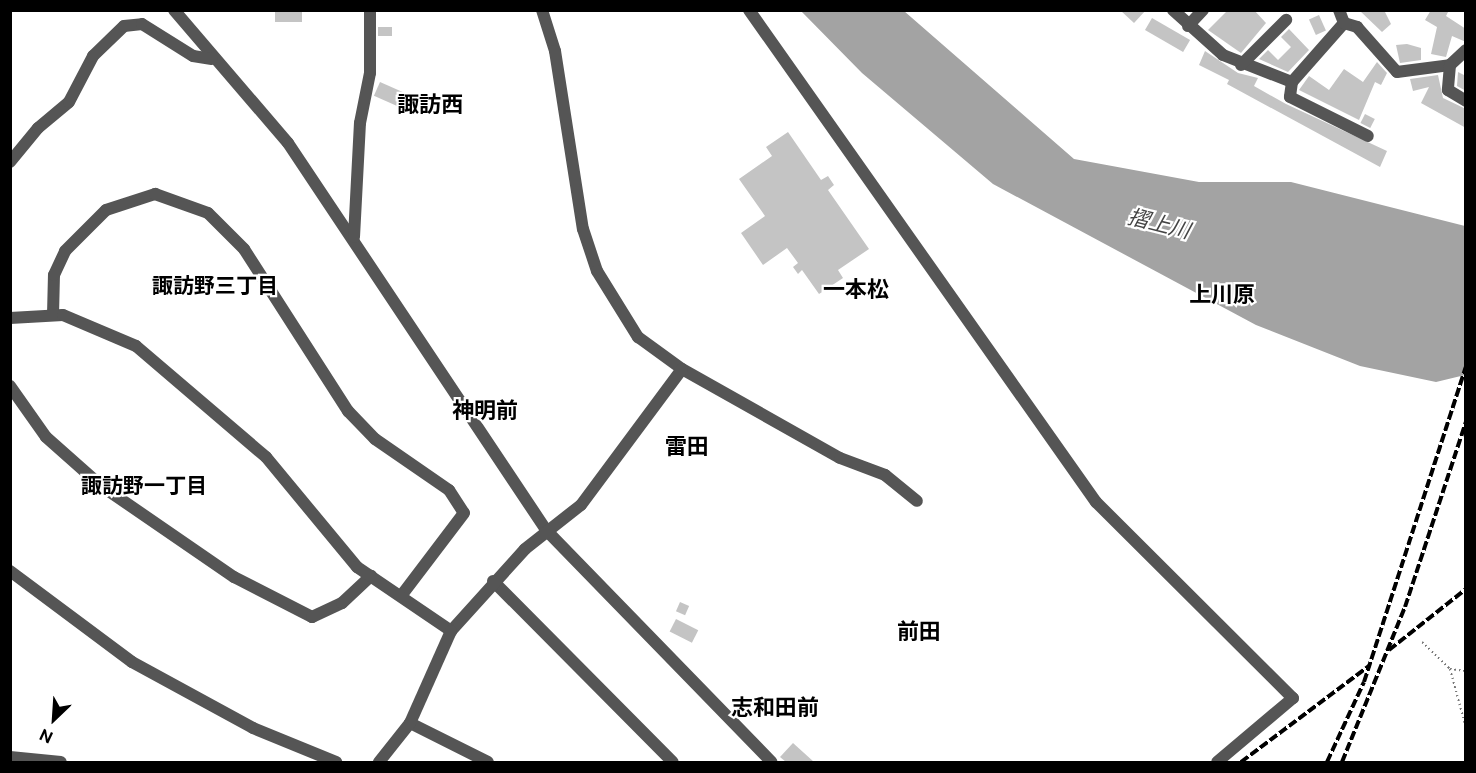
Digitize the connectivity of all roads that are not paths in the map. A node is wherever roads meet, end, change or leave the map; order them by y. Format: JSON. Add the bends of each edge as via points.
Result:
{"nodes":[{"id":1,"x":174,"y":10,"type":"edge"},
{"id":2,"x":370,"y":10,"type":"edge"},
{"id":3,"x":542,"y":10,"type":"edge"},
{"id":4,"x":749,"y":10,"type":"edge"},
{"id":5,"x":1173,"y":10,"type":"edge"},
{"id":6,"x":1203,"y":10,"type":"edge"},
{"id":7,"x":1338,"y":10,"type":"edge"},
{"id":8,"x":1286,"y":20,"type":"dead end"},
{"id":9,"x":1344,"y":23,"type":"junction"},
{"id":10,"x":1188,"y":26,"type":"junction"},
{"id":11,"x":1466,"y":50,"type":"edge"},
{"id":12,"x":212,"y":58,"type":"junction"},
{"id":13,"x":1241,"y":65,"type":"junction"},
{"id":14,"x":1450,"y":65,"type":"junction"},
{"id":15,"x":1292,"y":82,"type":"junction"},
{"id":16,"x":1466,"y":101,"type":"edge"},
{"id":17,"x":1368,"y":136,"type":"dead end"},
{"id":18,"x":10,"y":162,"type":"edge"},
{"id":19,"x":354,"y":237,"type":"junction"},
{"id":20,"x":53,"y":315,"type":"junction"},
{"id":21,"x":10,"y":318,"type":"edge"},
{"id":22,"x":682,"y":369,"type":"junction"},
{"id":23,"x":10,"y":386,"type":"edge"},
{"id":24,"x":917,"y":501,"type":"dead end"},
{"id":25,"x":548,"y":531,"type":"junction"},
{"id":26,"x":10,"y":571,"type":"edge"},
{"id":27,"x":370,"y":576,"type":"junction"},
{"id":28,"x":492,"y":581,"type":"junction"},
{"id":29,"x":401,"y":596,"type":"junction"},
{"id":30,"x":451,"y":631,"type":"junction"},
{"id":31,"x":410,"y":723,"type":"junction"},
{"id":32,"x":10,"y":757,"type":"edge"},
{"id":33,"x":61,"y":762,"type":"edge"},
{"id":34,"x":336,"y":762,"type":"edge"},
{"id":35,"x":379,"y":762,"type":"edge"},
{"id":36,"x":488,"y":762,"type":"edge"},
{"id":37,"x":673,"y":762,"type":"edge"},
{"id":38,"x":772,"y":762,"type":"edge"},
{"id":39,"x":1216,"y":762,"type":"edge"}],
"edges":[{"from":1,"to":12,"type":"street"},
{"from":2,"to":19,"type":"street","via":[[370,73],[360,123]]},
{"from":3,"to":22,"type":"street","via":[[555,51],[590,253],[638,337]]},
{"from":4,"to":39,"type":"street","via":[[1096,502],[1293,698]]},
{"from":5,"to":10,"type":"street"},
{"from":6,"to":10,"type":"street"},
{"from":7,"to":9,"type":"street"},
{"from":8,"to":13,"type":"street"},
{"from":9,"to":14,"type":"street","via":[[1357,27],[1397,72]]},
{"from":9,"to":15,"type":"street"},
{"from":10,"to":13,"type":"street"},
{"from":11,"to":14,"type":"street"},
{"from":12,"to":18,"type":"street","via":[[193,56],[142,24],[124,26],[93,56],[69,102],[38,128]]},
{"from":12,"to":19,"type":"street","via":[[288,143]]},
{"from":13,"to":15,"type":"street"},
{"from":14,"to":16,"type":"street","via":[[1448,90]]},
{"from":15,"to":17,"type":"street","via":[[1290,97]]},
{"from":19,"to":25,"type":"street"},
{"from":20,"to":21,"type":"street"},
{"from":20,"to":27,"type":"street","via":[[87,322],[136,346],[202,399],[266,457]]},
{"from":20,"to":29,"type":"street","via":[[54,275],[65,251],[106,210],[155,194],[208,213],[244,249],[348,411],[375,439],[449,490],[464,513]]},
{"from":22,"to":24,"type":"street","via":[[840,458],[885,475]]},
{"from":22,"to":25,"type":"street","via":[[581,505]]},
{"from":23,"to":27,"type":"street","via":[[46,437],[100,485],[234,577],[312,617],[342,603]]},
{"from":25,"to":28,"type":"street"},
{"from":25,"to":38,"type":"street"},
{"from":26,"to":34,"type":"street","via":[[132,662],[253,728]]},
{"from":27,"to":29,"type":"street"},
{"from":28,"to":30,"type":"street"},
{"from":28,"to":37,"type":"street"},
{"from":29,"to":30,"type":"street"},
{"from":30,"to":31,"type":"street"},
{"from":31,"to":35,"type":"street"},
{"from":31,"to":36,"type":"street"},
{"from":32,"to":33,"type":"street"}]}
